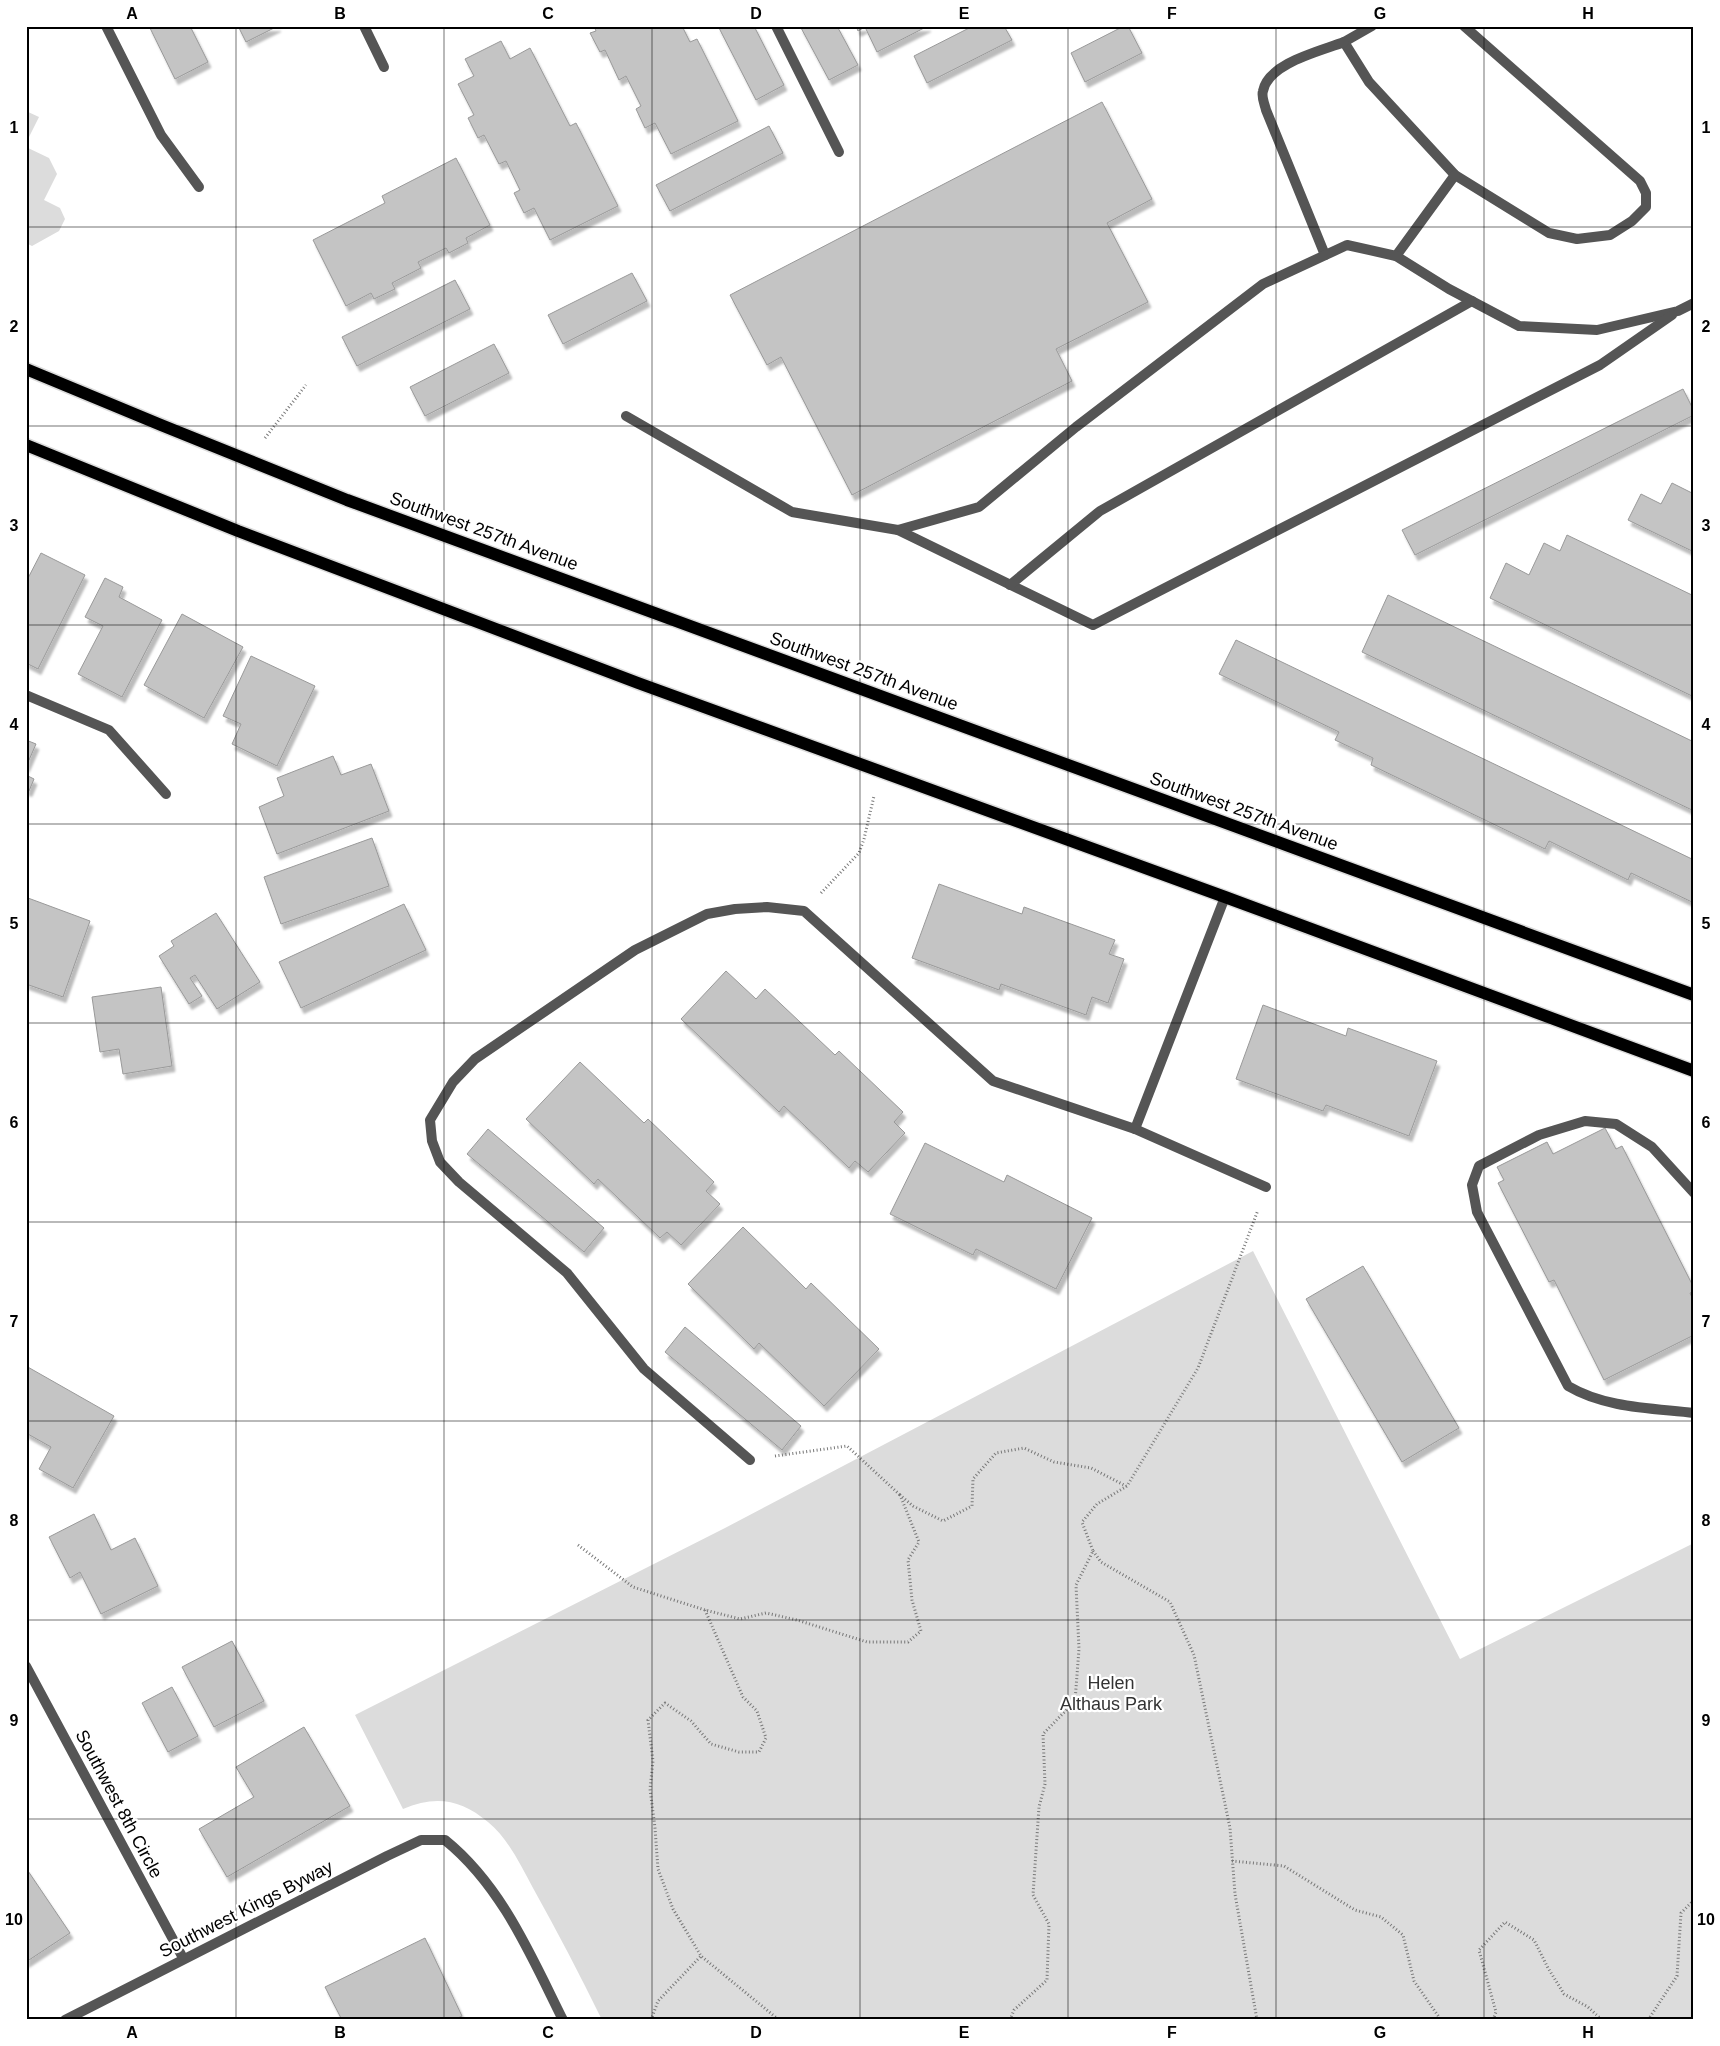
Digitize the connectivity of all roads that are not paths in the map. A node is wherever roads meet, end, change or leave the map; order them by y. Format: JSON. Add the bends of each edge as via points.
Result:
{"nodes":[{"id":1,"x":106,"y":26,"type":"edge"},
{"id":2,"x":364,"y":26,"type":"edge"},
{"id":3,"x":776,"y":26,"type":"edge"},
{"id":4,"x":1372,"y":26,"type":"edge"},
{"id":5,"x":1464,"y":26,"type":"edge"},
{"id":6,"x":1344,"y":42,"type":"junction"},
{"id":7,"x":384,"y":67,"type":"dead end"},
{"id":8,"x":840,"y":152,"type":"dead end"},
{"id":9,"x":1455,"y":175,"type":"junction"},
{"id":10,"x":199,"y":187,"type":"dead end"},
{"id":11,"x":1325,"y":255,"type":"junction"},
{"id":12,"x":1396,"y":256,"type":"junction"},
{"id":13,"x":1472,"y":301,"type":"junction"},
{"id":14,"x":1694,"y":303,"type":"edge"},
{"id":15,"x":1678,"y":311,"type":"junction"},
{"id":16,"x":26,"y":369,"type":"edge"},
{"id":17,"x":626,"y":416,"type":"dead end"},
{"id":18,"x":26,"y":445,"type":"edge"},
{"id":19,"x":898,"y":530,"type":"junction"},
{"id":20,"x":1010,"y":584,"type":"junction"},
{"id":21,"x":26,"y":695,"type":"edge"},
{"id":22,"x":166,"y":794,"type":"dead end"},
{"id":23,"x":1225,"y":897,"type":"junction"},
{"id":24,"x":1694,"y":995,"type":"edge"},
{"id":25,"x":1694,"y":1071,"type":"edge"},
{"id":26,"x":1135,"y":1129,"type":"junction"},
{"id":27,"x":1266,"y":1187,"type":"road end"},
{"id":28,"x":1694,"y":1193,"type":"edge"},
{"id":29,"x":1694,"y":1413,"type":"edge"},
{"id":30,"x":750,"y":1460,"type":"road end"},
{"id":31,"x":26,"y":1666,"type":"edge"},
{"id":32,"x":183,"y":1958,"type":"junction"},
{"id":33,"x":65,"y":2020,"type":"edge"},
{"id":34,"x":563,"y":2020,"type":"edge"}],
"edges":[{"from":1,"to":10,"type":"street","via":[[161,135]]},
{"from":2,"to":7,"type":"street"},
{"from":3,"to":8,"type":"street"},
{"from":4,"to":6,"type":"street"},
{"from":5,"to":9,"type":"street","via":[[1640,181],[1646,193],[1646,207],[1610,235],[1577,239],[1549,232]]},
{"from":6,"to":9,"type":"street","via":[[1369,82]]},
{"from":6,"to":11,"type":"street","via":[[1282,66],[1268,78],[1262,92],[1266,110]]},
{"from":9,"to":12,"type":"street"},
{"from":11,"to":12,"type":"street","via":[[1347,244]]},
{"from":11,"to":19,"type":"street","via":[[1263,284],[1076,427],[979,507]]},
{"from":12,"to":13,"type":"street"},
{"from":13,"to":15,"type":"street","via":[[1519,326],[1598,330]]},
{"from":13,"to":20,"type":"street","via":[[1100,511]]},
{"from":14,"to":15,"type":"street"},
{"from":15,"to":20,"type":"street","via":[[1600,365],[1093,625]]},
{"from":16,"to":24,"type":"main road","name":"Southwest 257th Avenue","via":[[357,503]]},
{"from":17,"to":19,"type":"street","via":[[792,512]]},
{"from":18,"to":23,"type":"main road","via":[[238,531],[638,683]]},
{"from":19,"to":20,"type":"street"},
{"from":21,"to":22,"type":"street","via":[[109,730]]},
{"from":23,"to":25,"type":"main road"},
{"from":23,"to":26,"type":"street"},
{"from":26,"to":27,"type":"street"},
{"from":26,"to":30,"type":"street","via":[[993,1081],[804,911],[759,908],[707,914],[635,950],[475,1059],[453,1082],[430,1120],[432,1141],[440,1162],[459,1182],[567,1273],[644,1369]]},
{"from":28,"to":29,"type":"street","via":[[1652,1147],[1616,1124],[1585,1121],[1539,1135],[1479,1166],[1472,1185],[1477,1212],[1568,1386],[1583,1395],[1612,1403]]},
{"from":31,"to":32,"type":"street","name":"Southwest 8th Circle"},
{"from":32,"to":33,"type":"street","name":"Southwest Kings Byway"},
{"from":32,"to":34,"type":"street","name":"Southwest Kings Byway","via":[[420,1840],[445,1840],[465,1856],[487,1882],[522,1938]]}]}
